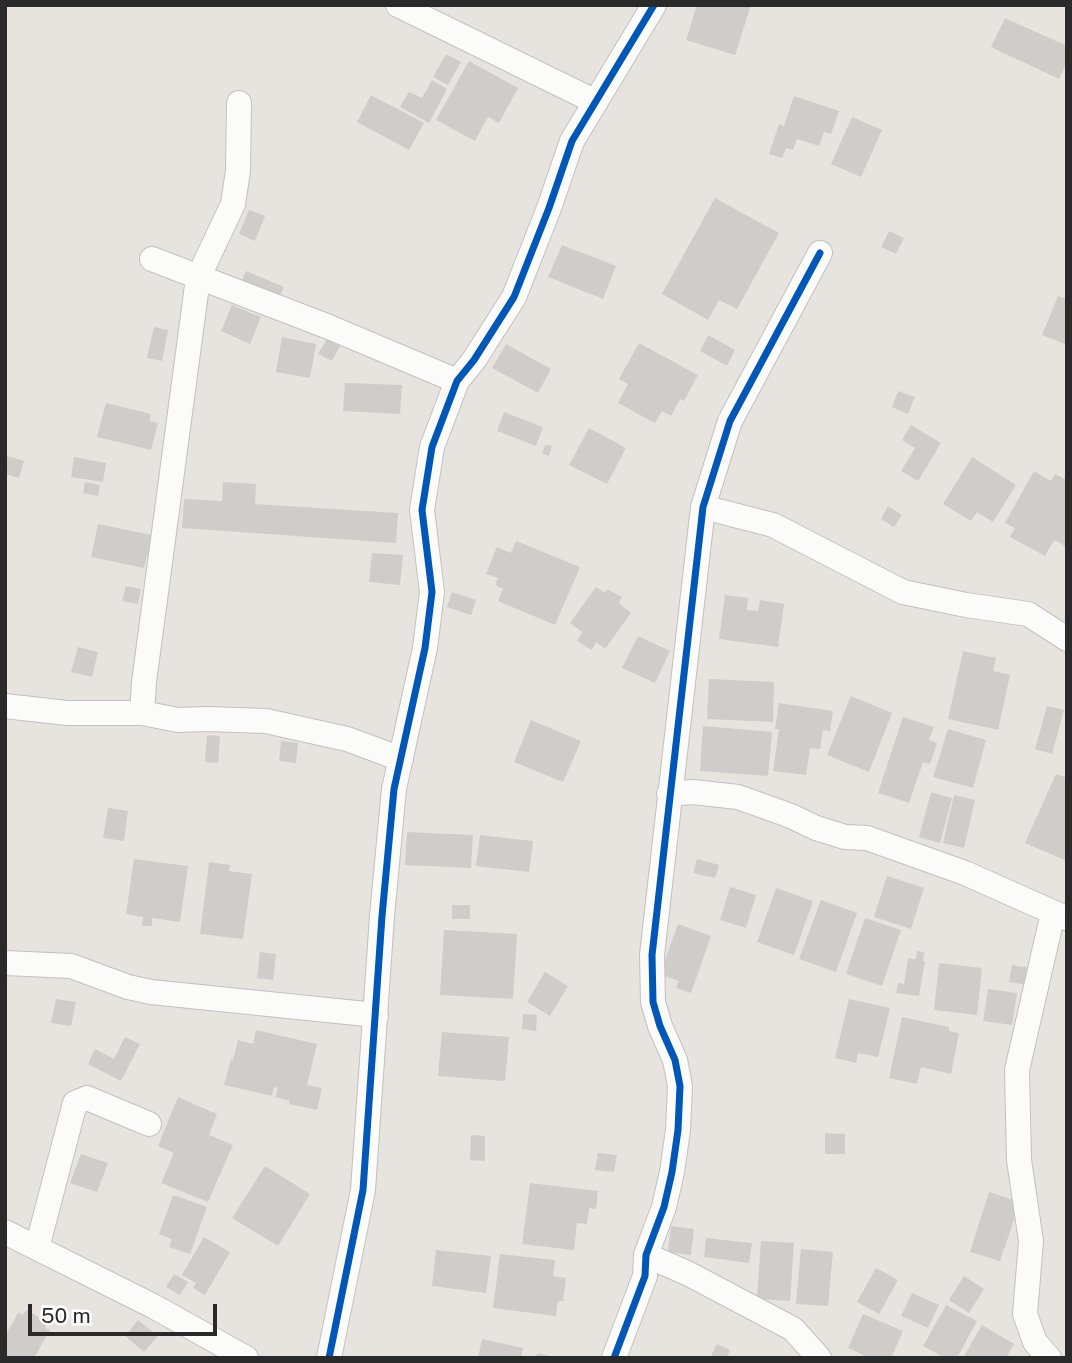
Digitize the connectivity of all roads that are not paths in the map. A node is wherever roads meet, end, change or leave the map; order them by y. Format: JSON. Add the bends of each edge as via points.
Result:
{"nodes":[{"id":1,"x":398,"y":5,"type":"edge"},
{"id":2,"x":654,"y":5,"type":"edge"},
{"id":3,"x":596,"y":102,"type":"junction"},
{"id":4,"x":239,"y":103,"type":"dead end"},
{"id":5,"x":820,"y":253,"type":"dead end"},
{"id":6,"x":152,"y":259,"type":"dead end"},
{"id":7,"x":198,"y":278,"type":"junction"},
{"id":8,"x":457,"y":381,"type":"junction"},
{"id":9,"x":703,"y":507,"type":"junction"},
{"id":10,"x":1067,"y":639,"type":"edge"},
{"id":11,"x":5,"y":706,"type":"edge"},
{"id":12,"x":142,"y":713,"type":"junction"},
{"id":13,"x":401,"y":759,"type":"junction"},
{"id":14,"x":669,"y":794,"type":"junction"},
{"id":15,"x":1060,"y":916,"type":"edge"},
{"id":16,"x":5,"y":963,"type":"edge"},
{"id":17,"x":376,"y":1015,"type":"junction"},
{"id":18,"x":149,"y":1124,"type":"dead end"},
{"id":19,"x":5,"y":1232,"type":"edge"},
{"id":20,"x":37,"y":1248,"type":"junction"},
{"id":21,"x":646,"y":1255,"type":"junction"},
{"id":22,"x":246,"y":1358,"type":"edge"},
{"id":23,"x":330,"y":1358,"type":"edge"},
{"id":24,"x":614,"y":1358,"type":"edge"},
{"id":25,"x":819,"y":1358,"type":"edge"},
{"id":26,"x":1049,"y":1358,"type":"edge"}],
"edges":[{"from":1,"to":3,"type":"street"},
{"from":2,"to":3,"type":"street"},
{"from":3,"to":8,"type":"street","via":[[572,141],[514,297]]},
{"from":4,"to":7,"type":"street","via":[[233,204]]},
{"from":5,"to":9,"type":"street","via":[[730,421]]},
{"from":6,"to":7,"type":"street"},
{"from":7,"to":8,"type":"street"},
{"from":7,"to":12,"type":"street"},
{"from":8,"to":13,"type":"street","via":[[432,447],[422,510],[432,592]]},
{"from":9,"to":10,"type":"street","via":[[773,525],[903,592],[1028,614]]},
{"from":9,"to":14,"type":"street"},
{"from":11,"to":12,"type":"street","via":[[67,713]]},
{"from":12,"to":13,"type":"street","via":[[178,720],[266,721],[346,739]]},
{"from":13,"to":17,"type":"street","via":[[394,789]]},
{"from":14,"to":15,"type":"street","via":[[738,797],[816,828],[867,838],[965,873]]},
{"from":14,"to":21,"type":"street","via":[[652,954],[653,1002],[675,1060],[680,1086],[678,1130],[664,1207]]},
{"from":15,"to":26,"type":"street","via":[[1017,1070],[1020,1160],[1031,1241],[1025,1314],[1035,1342]]},
{"from":16,"to":17,"type":"street","via":[[71,966],[151,992]]},
{"from":17,"to":23,"type":"street","via":[[363,1190]]},
{"from":18,"to":20,"type":"street","via":[[87,1098],[75,1103]]},
{"from":19,"to":20,"type":"street"},
{"from":20,"to":22,"type":"street"},
{"from":21,"to":24,"type":"street","via":[[645,1276]]},
{"from":21,"to":25,"type":"street","via":[[793,1329]]}]}
